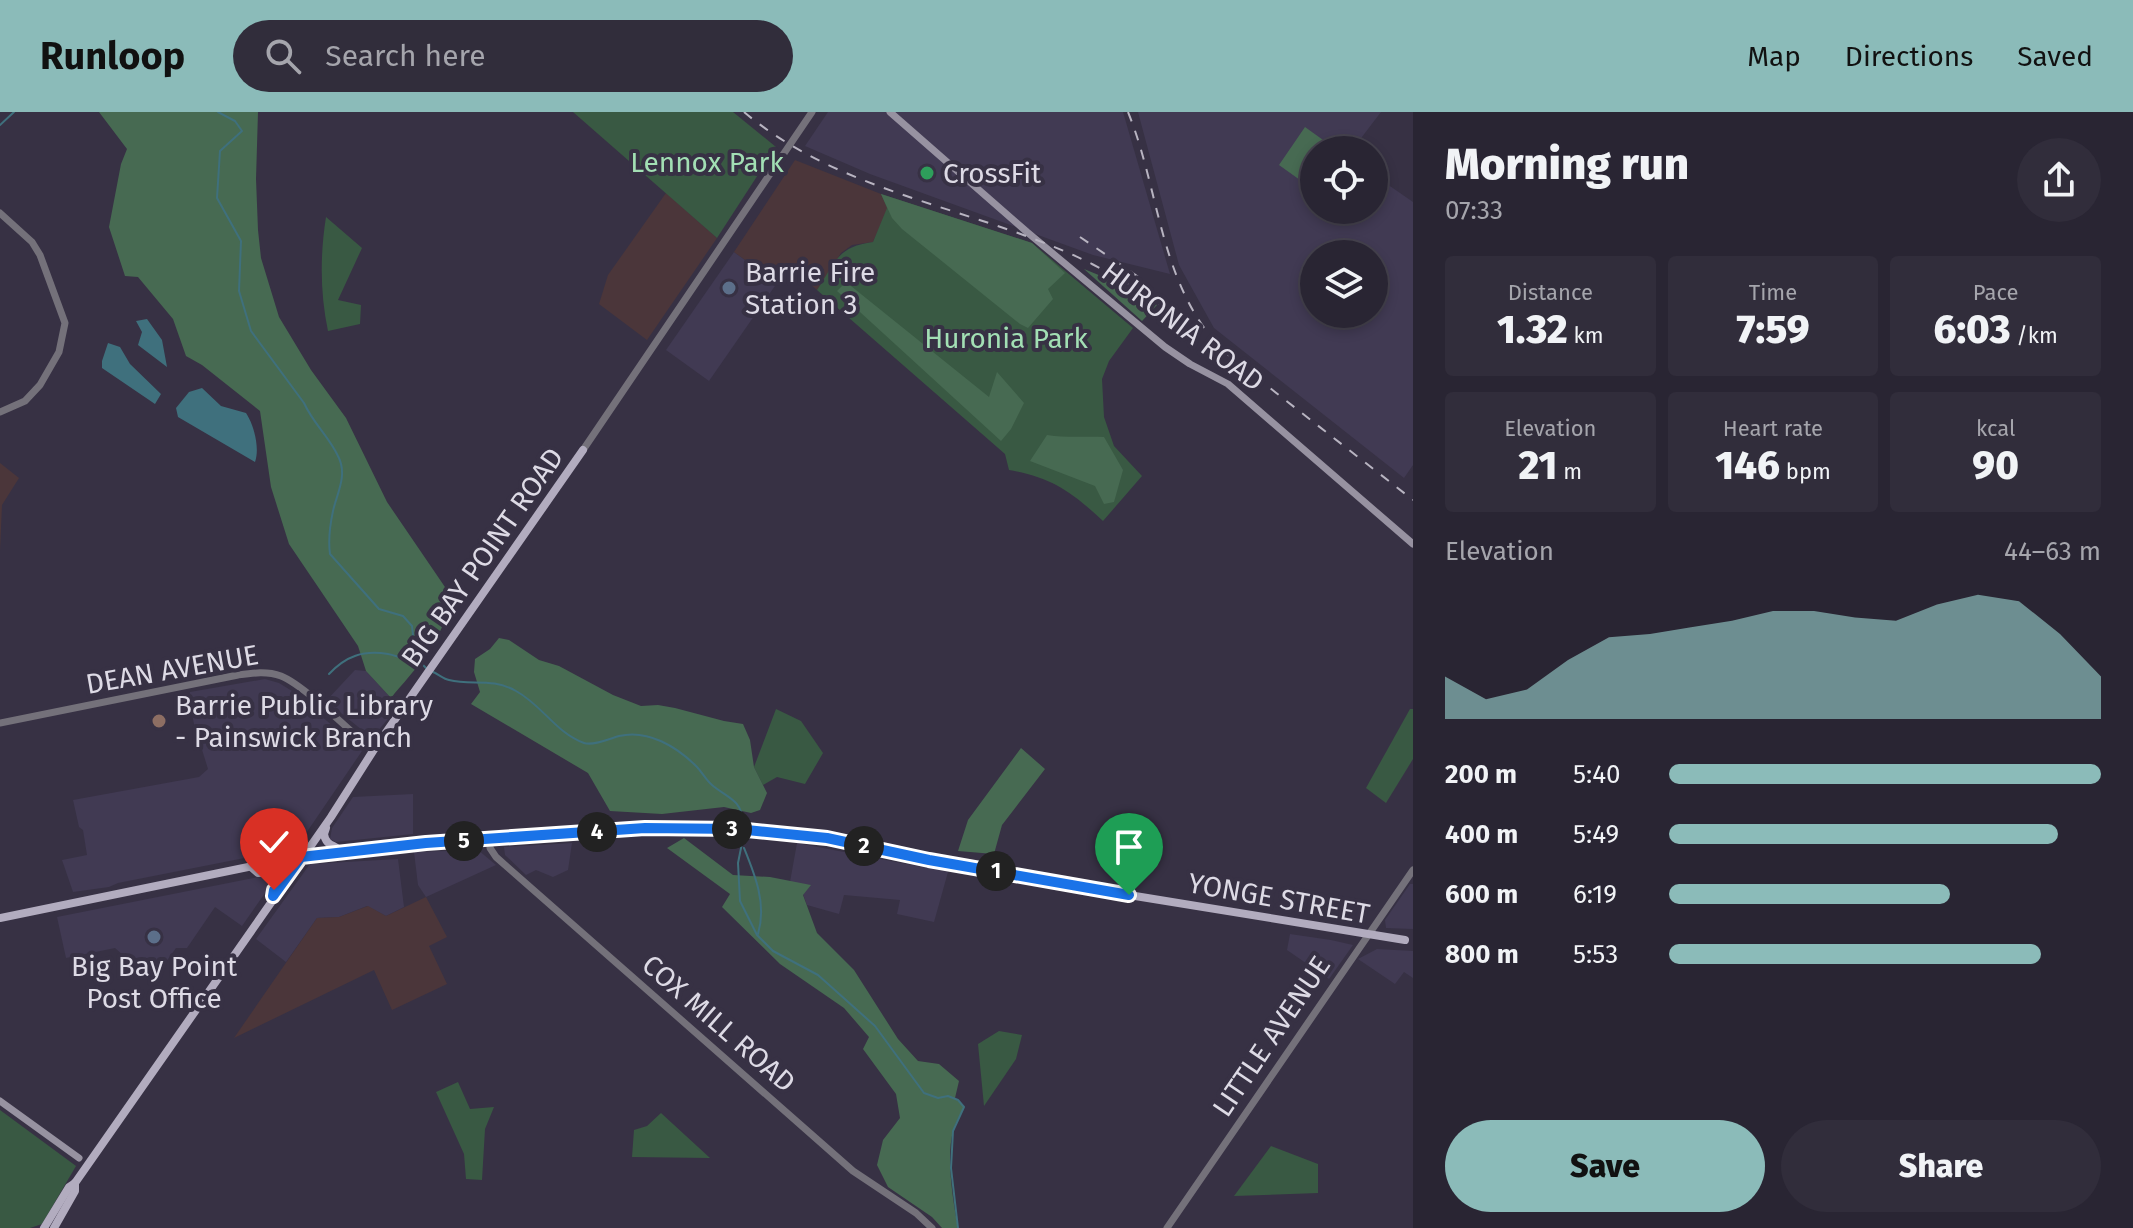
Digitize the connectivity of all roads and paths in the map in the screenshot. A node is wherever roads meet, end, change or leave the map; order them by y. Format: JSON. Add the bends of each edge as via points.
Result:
{"nodes":[{"id":1,"x":812,"y":112,"type":"edge"},
{"id":2,"x":890,"y":112,"type":"edge"},
{"id":3,"x":0,"y":213,"type":"edge"},
{"id":4,"x":0,"y":412,"type":"edge"},
{"id":5,"x":583,"y":450,"type":"joint"},
{"id":6,"x":1413,"y":544,"type":"edge"},
{"id":7,"x":0,"y":723,"type":"edge"},
{"id":8,"x":373,"y":751,"type":"junction"},
{"id":9,"x":331,"y":817,"type":"junction"},
{"id":10,"x":534,"y":837,"type":"joint"},
{"id":11,"x":490,"y":840,"type":"junction"},
{"id":12,"x":343,"y":852,"type":"junction"},
{"id":13,"x":301,"y":857,"type":"junction"},
{"id":14,"x":250,"y":866,"type":"junction"},
{"id":15,"x":1413,"y":870,"type":"edge"},
{"id":16,"x":273,"y":896,"type":"junction"},
{"id":17,"x":0,"y":918,"type":"edge"},
{"id":18,"x":1368,"y":935,"type":"junction"},
{"id":19,"x":1409,"y":940,"type":"edge"},
{"id":20,"x":0,"y":1101,"type":"edge"},
{"id":21,"x":79,"y":1158,"type":"dead end"},
{"id":22,"x":51,"y":1225,"type":"edge"},
{"id":23,"x":932,"y":1228,"type":"edge"},
{"id":24,"x":1167,"y":1228,"type":"edge"}],
"edges":[{"from":1,"to":5,"type":"street","name":"BIG BAY POINT ROAD"},
{"from":2,"to":6,"type":"main road","name":"HURONIA ROAD","via":[[1142,328],[1228,384]]},
{"from":3,"to":4,"type":"street","via":[[40,255],[65,323],[59,352],[40,385],[25,401]]},
{"from":5,"to":8,"type":"main road","name":"BIG BAY POINT ROAD"},
{"from":7,"to":8,"type":"street","name":"DEAN AVENUE","via":[[265,672],[297,686]]},
{"from":8,"to":9,"type":"main road","name":"BIG BAY POINT ROAD"},
{"from":9,"to":12,"type":"main road","via":[[324,836]]},
{"from":9,"to":13,"type":"main road","name":"BIG BAY POINT ROAD"},
{"from":10,"to":11,"type":"main road","name":"YONGE STREET"},
{"from":10,"to":18,"type":"main road","name":"YONGE STREET","via":[[658,827],[807,835]]},
{"from":11,"to":12,"type":"main road","name":"YONGE STREET"},
{"from":11,"to":23,"type":"street","name":"COX MILL ROAD","via":[[496,857],[853,1171]]},
{"from":12,"to":13,"type":"main road","name":"YONGE STREET"},
{"from":13,"to":14,"type":"main road","name":"YONGE STREET"},
{"from":13,"to":16,"type":"main road","name":"BIG BAY POINT ROAD"},
{"from":14,"to":16,"type":"main road","via":[[258,873],[276,874]]},
{"from":14,"to":17,"type":"main road","name":"YONGE STREET"},
{"from":15,"to":18,"type":"street","name":"LITTLE AVENUE"},
{"from":16,"to":22,"type":"main road","name":"BIG BAY POINT ROAD","via":[[69,1187]]},
{"from":18,"to":19,"type":"main road","name":"YONGE STREET"},
{"from":18,"to":24,"type":"street","name":"LITTLE AVENUE"},
{"from":20,"to":21,"type":"main road"}]}
